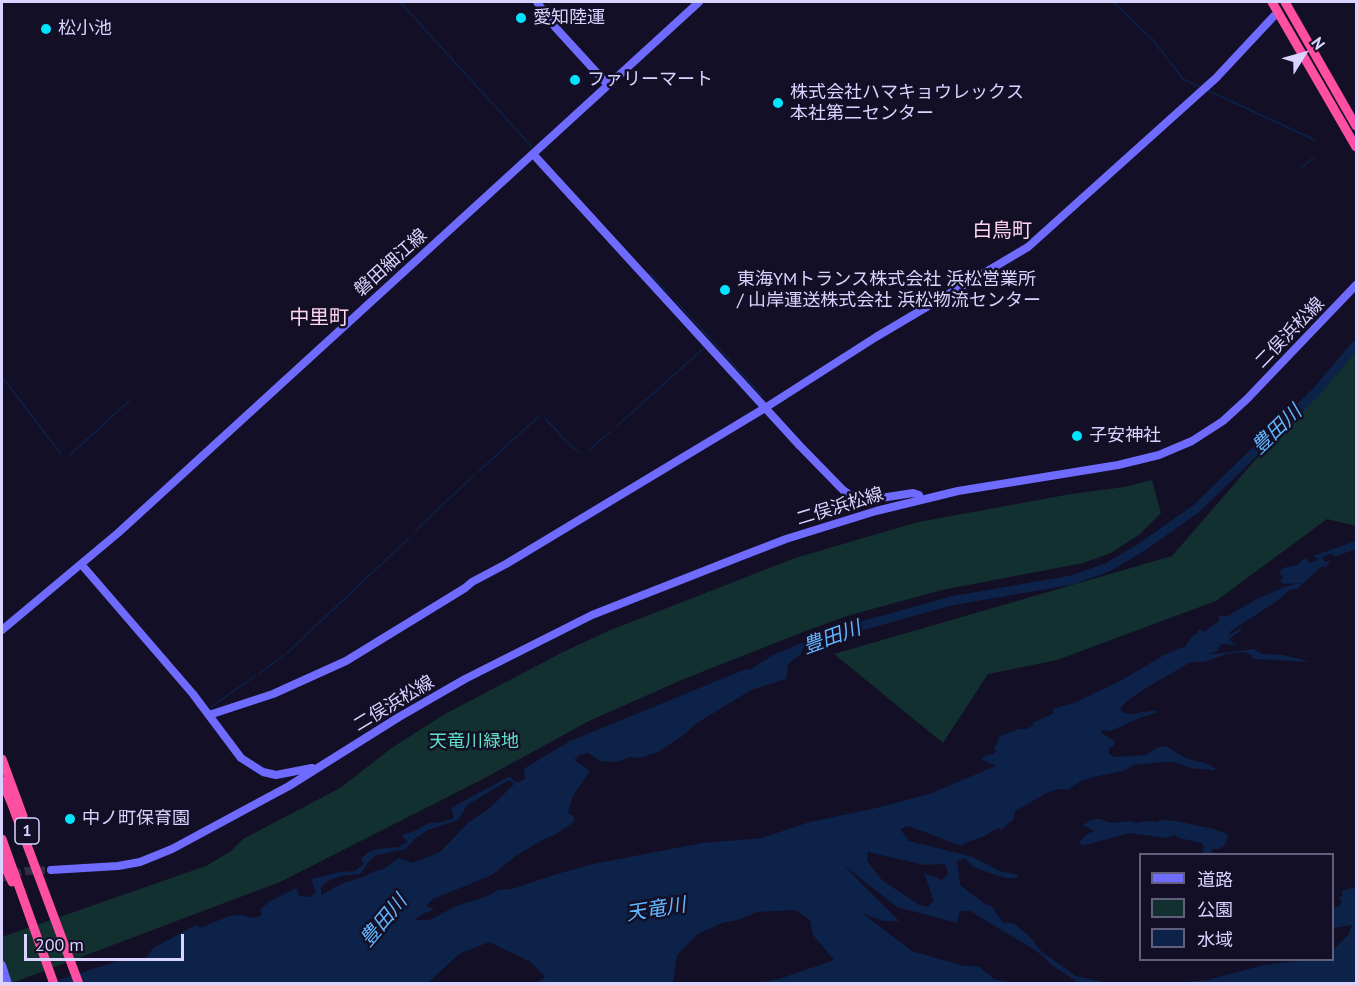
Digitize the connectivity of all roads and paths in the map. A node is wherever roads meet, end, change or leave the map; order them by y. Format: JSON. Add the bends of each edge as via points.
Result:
{"nodes":[{"id":1,"x":537,"y":2,"type":"edge"},
{"id":2,"x":699,"y":2,"type":"edge"},
{"id":3,"x":1272,"y":2,"type":"edge"},
{"id":4,"x":1285,"y":2,"type":"edge"},
{"id":5,"x":1274,"y":16,"type":"dead end"},
{"id":6,"x":608,"y":85,"type":"junction"},
{"id":7,"x":1356,"y":126,"type":"edge"},
{"id":8,"x":1356,"y":147,"type":"edge"},
{"id":9,"x":533,"y":154,"type":"junction"},
{"id":10,"x":1356,"y":285,"type":"edge"},
{"id":11,"x":765,"y":408,"type":"junction"},
{"id":12,"x":920,"y":500,"type":"junction"},
{"id":13,"x":81,"y":564,"type":"junction"},
{"id":14,"x":2,"y":630,"type":"edge"},
{"id":15,"x":209,"y":715,"type":"junction"},
{"id":16,"x":2,"y":759,"type":"edge"},
{"id":17,"x":317,"y":767,"type":"junction"},
{"id":18,"x":2,"y":781,"type":"edge"},
{"id":19,"x":2,"y":839,"type":"edge"},
{"id":20,"x":2,"y":860,"type":"edge"},
{"id":21,"x":51,"y":870,"type":"tunnel mouth"},
{"id":22,"x":50,"y":905,"type":"junction"},
{"id":23,"x":26,"y":908,"type":"junction"},
{"id":24,"x":2,"y":965,"type":"edge"},
{"id":25,"x":8,"y":984,"type":"edge"},
{"id":26,"x":54,"y":984,"type":"edge"},
{"id":27,"x":79,"y":984,"type":"edge"}],
"edges":[{"from":1,"to":6,"type":"main road"},
{"from":2,"to":6,"type":"main road","name":"磐田細江線"},
{"from":3,"to":8,"type":"highway"},
{"from":4,"to":7,"type":"highway"},
{"from":5,"to":11,"type":"main road","via":[[1205,88],[1028,247]]},
{"from":6,"to":9,"type":"main road","name":"磐田細江線"},
{"from":9,"to":11,"type":"main road"},
{"from":9,"to":13,"type":"main road","name":"磐田細江線"},
{"from":10,"to":12,"type":"main road","name":"二俣浜松線","via":[[1247,399],[1223,421],[1191,441],[1159,455],[1118,465]]},
{"from":11,"to":12,"type":"main road","via":[[853,497],[868,500],[913,493]]},
{"from":11,"to":15,"type":"main road","via":[[346,661],[283,690]]},
{"from":12,"to":17,"type":"main road","name":"二俣浜松線","via":[[786,539],[592,615],[465,679]]},
{"from":13,"to":14,"type":"main road","name":"磐田細江線"},
{"from":13,"to":15,"type":"main road","name":"二俣浜松線"},
{"from":15,"to":17,"type":"main road","name":"二俣浜松線","via":[[241,758],[262,772],[276,775]]},
{"from":16,"to":22,"type":"highway","number":"1"},
{"from":17,"to":21,"type":"main road","name":"二俣浜松線","via":[[172,849],[140,862]]},
{"from":18,"to":22,"type":"highway","number":"1"},
{"from":19,"to":23,"type":"highway","number":"1"},
{"from":20,"to":23,"type":"highway","number":"1"},
{"from":22,"to":27,"type":"highway","number":"1"},
{"from":23,"to":26,"type":"highway","number":"1"},
{"from":24,"to":25,"type":"main road"}]}
